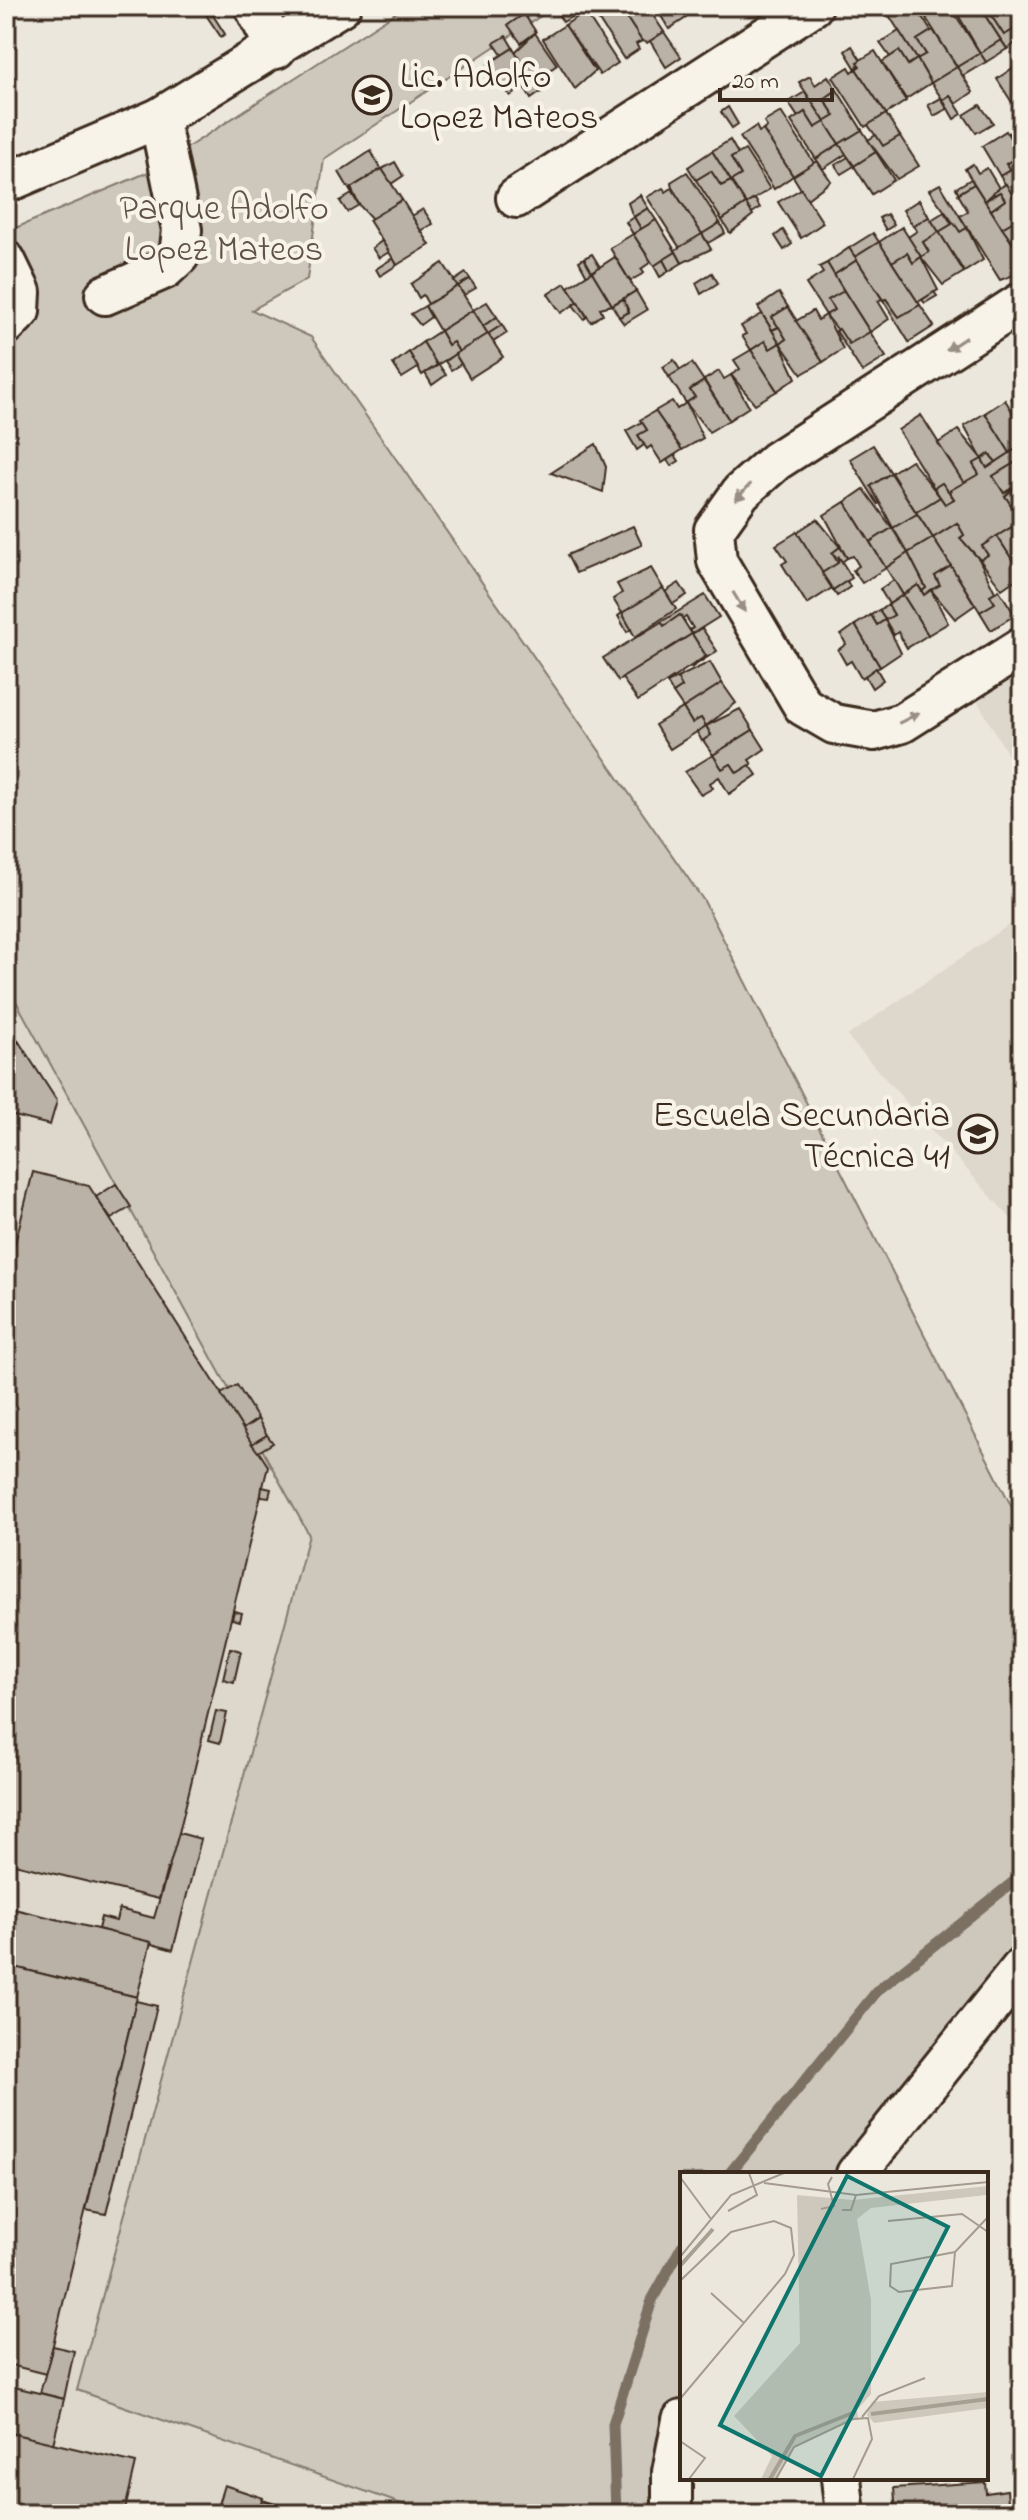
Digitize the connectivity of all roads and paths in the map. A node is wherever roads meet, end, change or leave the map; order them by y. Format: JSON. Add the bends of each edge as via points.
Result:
{"nodes":[{"id":1,"x":254,"y":6,"type":"edge"},
{"id":2,"x":341,"y":6,"type":"edge"},
{"id":3,"x":813,"y":6,"type":"edge"},
{"id":4,"x":276,"y":49,"type":"junction"},
{"id":5,"x":159,"y":118,"type":"junction"},
{"id":6,"x":6,"y":183,"type":"edge"},
{"id":7,"x":516,"y":198,"type":"dead end"},
{"id":8,"x":6,"y":261,"type":"edge"},
{"id":9,"x":105,"y":295,"type":"dead end"},
{"id":10,"x":1022,"y":302,"type":"edge"},
{"id":11,"x":6,"y":325,"type":"edge"},
{"id":12,"x":1022,"y":647,"type":"edge"},
{"id":13,"x":1022,"y":1967,"type":"edge"},
{"id":14,"x":858,"y":2172,"type":"edge"},
{"id":15,"x":680,"y":2430,"type":"edge"},
{"id":16,"x":841,"y":2480,"type":"edge"},
{"id":17,"x":672,"y":2514,"type":"edge"},
{"id":18,"x":845,"y":2514,"type":"edge"}],
"edges":[{"from":1,"to":4,"type":"street"},
{"from":2,"to":4,"type":"street"},
{"from":3,"to":7,"type":"street"},
{"from":4,"to":5,"type":"street"},
{"from":5,"to":6,"type":"street"},
{"from":5,"to":9,"type":"street","via":[[182,230],[179,256],[165,269]]},
{"from":8,"to":11,"type":"street","via":[[21,292],[20,311]]},
{"from":10,"to":12,"type":"street","one_way":true,"via":[[776,461],[741,492],[714,530],[717,561],[803,706],[834,724],[874,731],[902,723]]},
{"from":13,"to":14,"type":"street"},
{"from":15,"to":17,"type":"street","via":[[672,2472]]},
{"from":16,"to":18,"type":"street"}]}
